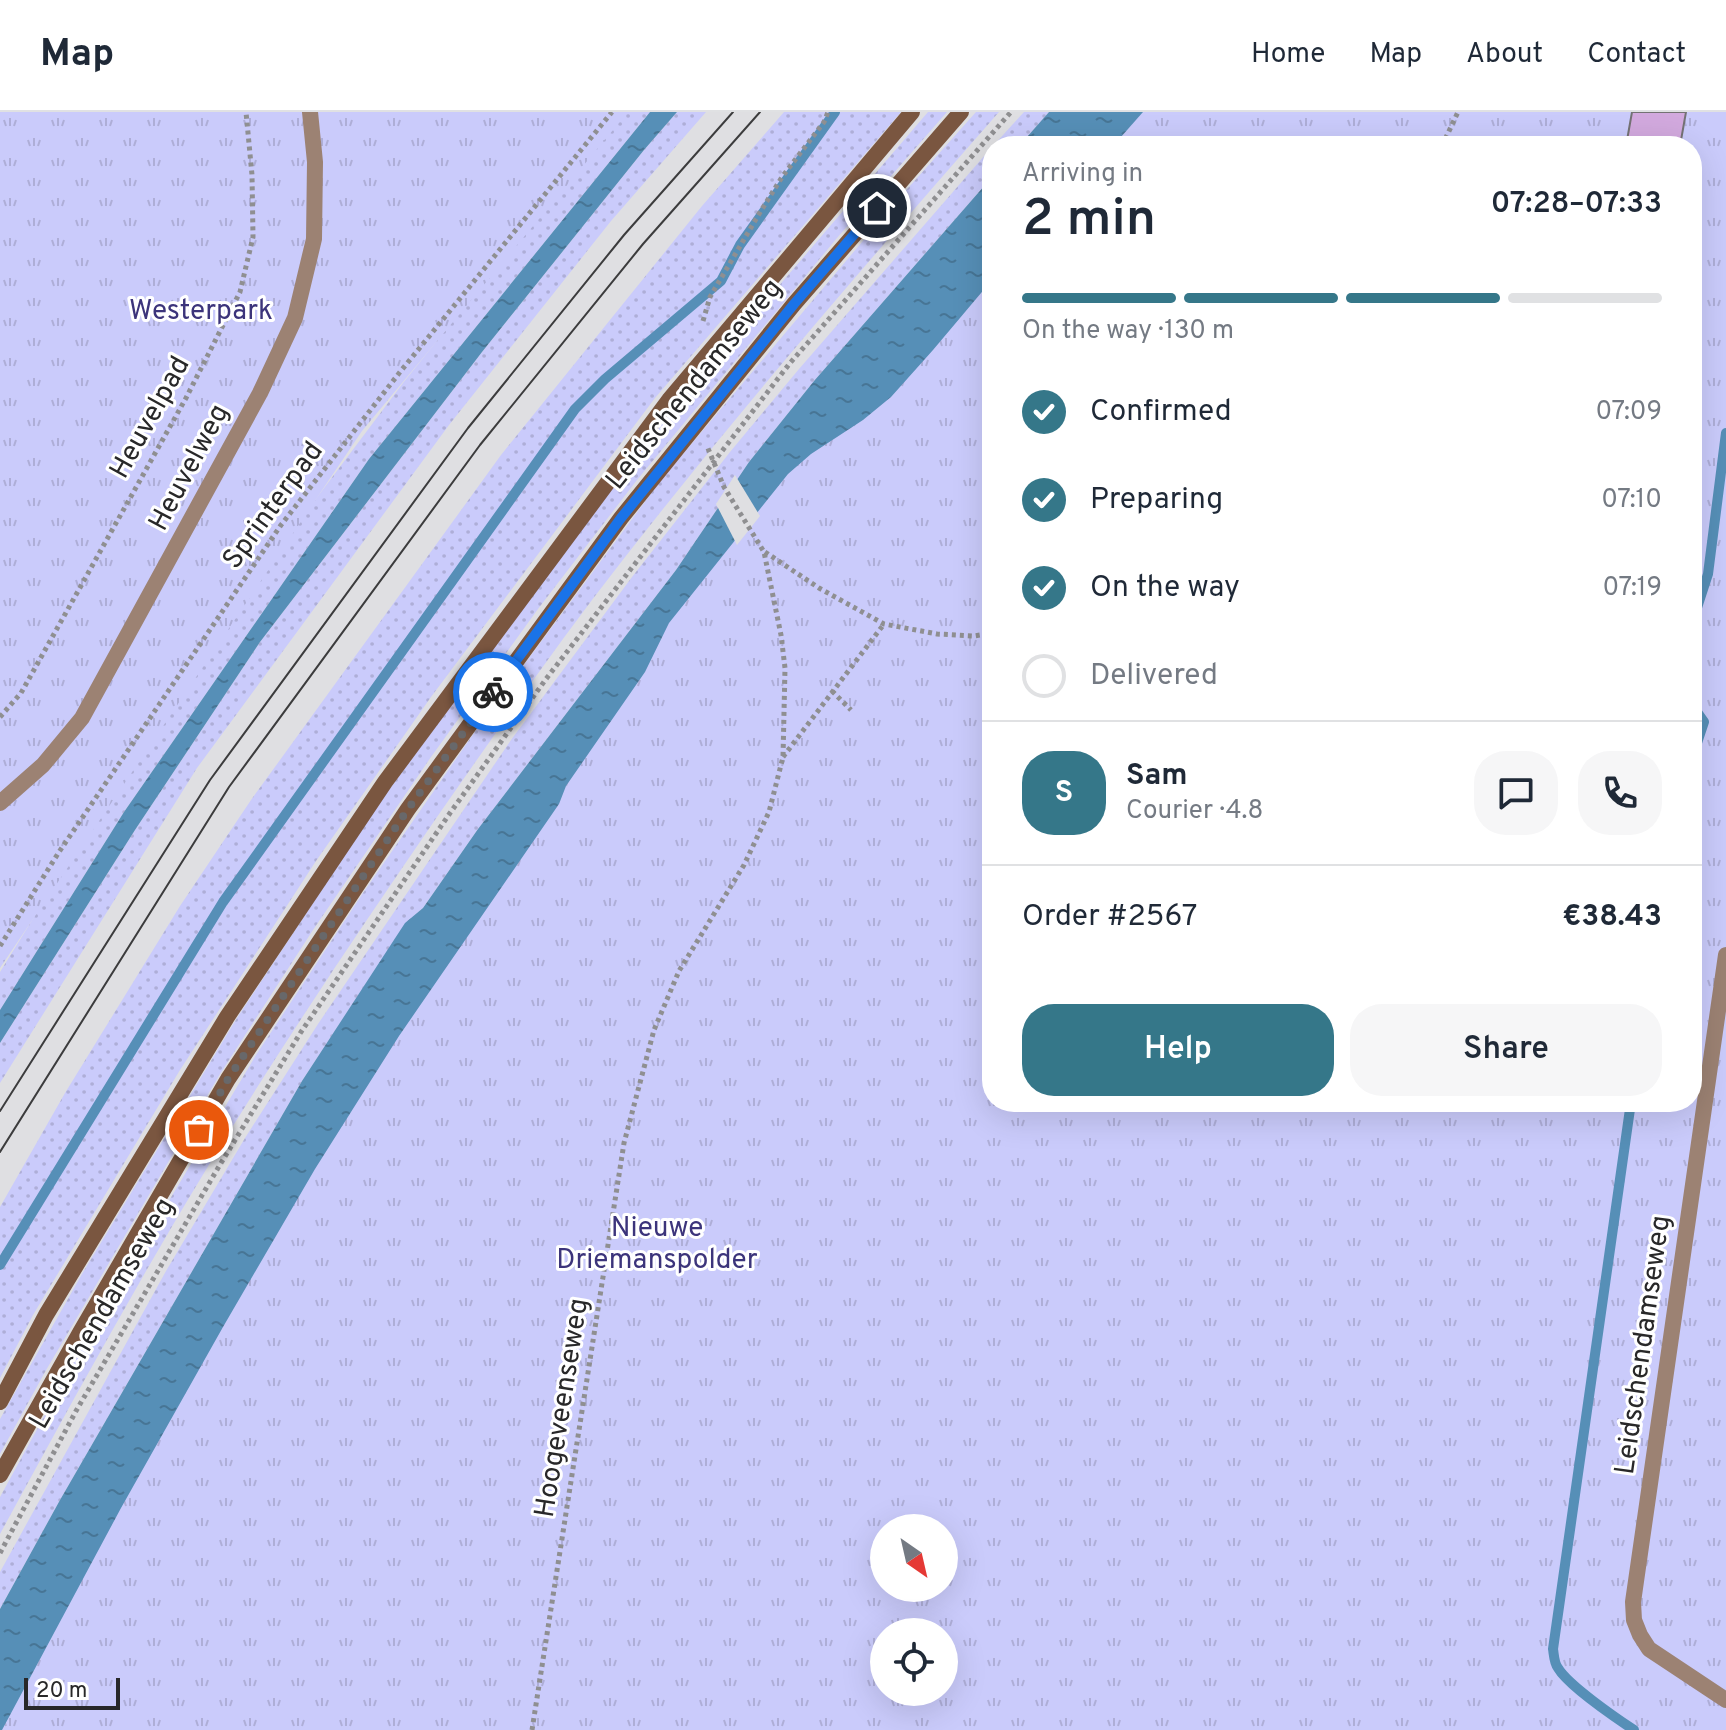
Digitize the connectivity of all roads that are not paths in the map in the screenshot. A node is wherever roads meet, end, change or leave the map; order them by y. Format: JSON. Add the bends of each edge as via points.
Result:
{"nodes":[{"id":1,"x":310,"y":112,"type":"edge"},
{"id":2,"x":912,"y":112,"type":"edge"},
{"id":3,"x":961,"y":112,"type":"edge"},
{"id":4,"x":0,"y":803,"type":"edge"},
{"id":5,"x":1726,"y":955,"type":"edge"},
{"id":6,"x":0,"y":1402,"type":"edge"},
{"id":7,"x":0,"y":1475,"type":"edge"},
{"id":8,"x":1726,"y":1700,"type":"edge"}],
"edges":[{"from":1,"to":4,"type":"street","name":"Heuvelweg","via":[[314,239],[295,318],[260,393],[82,718],[43,765]]},
{"from":2,"to":6,"type":"main road","name":"Leidschendamseweg","via":[[669,400],[385,782],[227,1017],[46,1315]]},
{"from":3,"to":7,"type":"main road","name":"Leidschendamseweg","via":[[794,304],[621,518],[408,809],[228,1079]]},
{"from":5,"to":8,"type":"street","name":"Leidschendamseweg","via":[[1633,1602],[1634,1620],[1649,1649]]}]}
